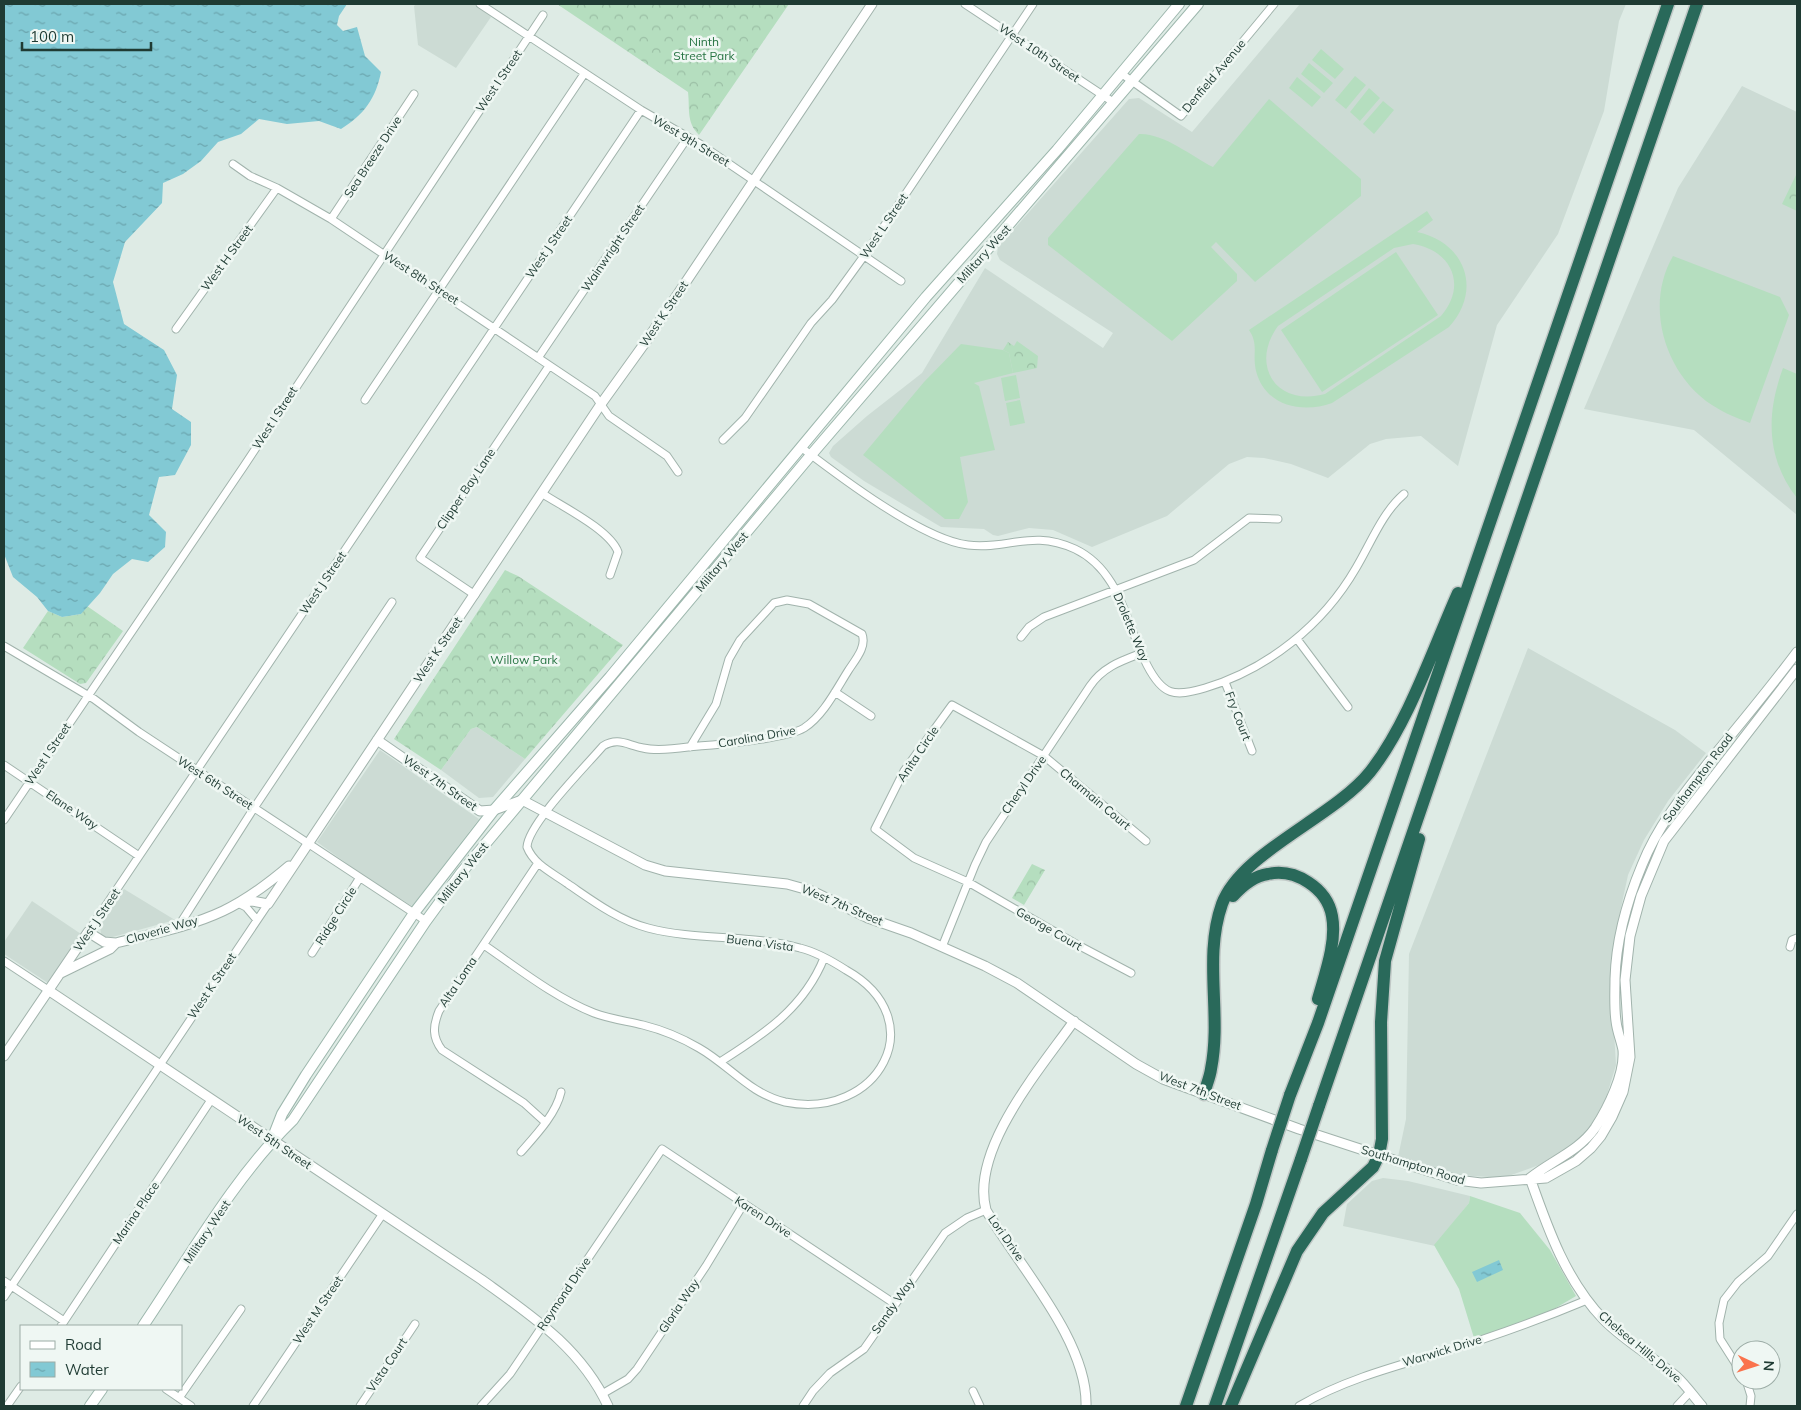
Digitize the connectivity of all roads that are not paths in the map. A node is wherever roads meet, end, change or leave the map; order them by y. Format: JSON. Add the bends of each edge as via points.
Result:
{"nodes":[{"id":1,"x":480,"y":4,"type":"edge"},
{"id":2,"x":872,"y":4,"type":"edge"},
{"id":3,"x":965,"y":4,"type":"edge"},
{"id":4,"x":1033,"y":4,"type":"edge"},
{"id":5,"x":1180,"y":4,"type":"edge"},
{"id":6,"x":1198,"y":4,"type":"edge"},
{"id":7,"x":1274,"y":4,"type":"edge"},
{"id":8,"x":1668,"y":4,"type":"edge"},
{"id":9,"x":1698,"y":4,"type":"edge"},
{"id":10,"x":543,"y":15,"type":"dead end"},
{"id":11,"x":1012,"y":35,"type":"junction"},
{"id":12,"x":529,"y":37,"type":"junction"},
{"id":13,"x":584,"y":74,"type":"junction"},
{"id":14,"x":1122,"y":74,"type":"junction"},
{"id":15,"x":1131,"y":81,"type":"junction"},
{"id":16,"x":414,"y":94,"type":"dead end"},
{"id":17,"x":1103,"y":96,"type":"junction"},
{"id":18,"x":1113,"y":102,"type":"junction"},
{"id":19,"x":641,"y":110,"type":"junction"},
{"id":20,"x":688,"y":137,"type":"junction"},
{"id":21,"x":233,"y":164,"type":"dead end"},
{"id":22,"x":754,"y":181,"type":"junction"},
{"id":23,"x":278,"y":188,"type":"junction"},
{"id":24,"x":331,"y":219,"type":"junction"},
{"id":25,"x":384,"y":254,"type":"junction"},
{"id":26,"x":864,"y":256,"type":"junction"},
{"id":27,"x":901,"y":281,"type":"dead end"},
{"id":28,"x":439,"y":290,"type":"junction"},
{"id":29,"x":494,"y":328,"type":"junction"},
{"id":30,"x":176,"y":329,"type":"dead end"},
{"id":31,"x":538,"y":358,"type":"junction"},
{"id":32,"x":549,"y":366,"type":"junction"},
{"id":33,"x":364,"y":400,"type":"dead end"},
{"id":34,"x":601,"y":404,"type":"junction"},
{"id":35,"x":723,"y":440,"type":"dead end"},
{"id":36,"x":807,"y":451,"type":"junction"},
{"id":37,"x":678,"y":472,"type":"dead end"},
{"id":38,"x":543,"y":494,"type":"junction"},
{"id":39,"x":1404,"y":494,"type":"dead end"},
{"id":40,"x":1278,"y":519,"type":"dead end"},
{"id":41,"x":1484,"y":538,"type":"junction"},
{"id":42,"x":610,"y":575,"type":"dead end"},
{"id":43,"x":1115,"y":589,"type":"junction"},
{"id":44,"x":475,"y":595,"type":"junction"},
{"id":45,"x":392,"y":602,"type":"dead end"},
{"id":46,"x":1021,"y":637,"type":"dead end"},
{"id":47,"x":1297,"y":639,"type":"junction"},
{"id":48,"x":4,"y":646,"type":"edge"},
{"id":49,"x":1797,"y":652,"type":"edge"},
{"id":50,"x":1142,"y":653,"type":"junction"},
{"id":51,"x":1797,"y":669,"type":"edge"},
{"id":52,"x":1225,"y":682,"type":"junction"},
{"id":53,"x":835,"y":692,"type":"junction"},
{"id":54,"x":87,"y":696,"type":"junction"},
{"id":55,"x":1348,"y":707,"type":"dead end"},
{"id":56,"x":870,"y":716,"type":"dead end"},
{"id":57,"x":377,"y":740,"type":"junction"},
{"id":58,"x":690,"y":747,"type":"junction"},
{"id":59,"x":1252,"y":751,"type":"dead end"},
{"id":60,"x":1044,"y":756,"type":"junction"},
{"id":61,"x":1438,"y":757,"type":"junction"},
{"id":62,"x":4,"y":765,"type":"edge"},
{"id":63,"x":197,"y":771,"type":"junction"},
{"id":64,"x":29,"y":782,"type":"junction"},
{"id":65,"x":522,"y":800,"type":"junction"},
{"id":66,"x":254,"y":808,"type":"junction"},
{"id":67,"x":494,"y":810,"type":"junction"},
{"id":68,"x":546,"y":812,"type":"junction"},
{"id":69,"x":4,"y":820,"type":"edge"},
{"id":70,"x":1146,"y":841,"type":"dead end"},
{"id":71,"x":308,"y":843,"type":"junction"},
{"id":72,"x":139,"y":856,"type":"junction"},
{"id":73,"x":296,"y":859,"type":"junction"},
{"id":74,"x":538,"y":863,"type":"junction"},
{"id":75,"x":359,"y":879,"type":"junction"},
{"id":76,"x":968,"y":882,"type":"junction"},
{"id":77,"x":238,"y":903,"type":"junction"},
{"id":78,"x":268,"y":904,"type":"junction"},
{"id":79,"x":414,"y":913,"type":"junction"},
{"id":80,"x":1220,"y":915,"type":"junction"},
{"id":81,"x":257,"y":920,"type":"junction"},
{"id":82,"x":426,"y":921,"type":"junction"},
{"id":83,"x":178,"y":927,"type":"junction"},
{"id":84,"x":88,"y":932,"type":"junction"},
{"id":85,"x":1797,"y":938,"type":"edge"},
{"id":86,"x":116,"y":943,"type":"junction"},
{"id":87,"x":484,"y":945,"type":"junction"},
{"id":88,"x":942,"y":947,"type":"junction"},
{"id":89,"x":1790,"y":947,"type":"dead end"},
{"id":90,"x":312,"y":953,"type":"dead end"},
{"id":91,"x":824,"y":958,"type":"junction"},
{"id":92,"x":4,"y":961,"type":"edge"},
{"id":93,"x":61,"y":973,"type":"junction"},
{"id":94,"x":1131,"y":973,"type":"dead end"},
{"id":95,"x":48,"y":990,"type":"junction"},
{"id":96,"x":1074,"y":1021,"type":"junction"},
{"id":97,"x":1310,"y":1039,"type":"junction"},
{"id":98,"x":4,"y":1056,"type":"edge"},
{"id":99,"x":720,"y":1062,"type":"junction"},
{"id":100,"x":159,"y":1065,"type":"junction"},
{"id":101,"x":561,"y":1092,"type":"dead end"},
{"id":102,"x":1204,"y":1094,"type":"junction"},
{"id":103,"x":211,"y":1100,"type":"junction"},
{"id":104,"x":545,"y":1122,"type":"junction"},
{"id":105,"x":1299,"y":1129,"type":"joint"},
{"id":106,"x":272,"y":1140,"type":"junction"},
{"id":107,"x":522,"y":1152,"type":"dead end"},
{"id":108,"x":1380,"y":1155,"type":"junction"},
{"id":109,"x":642,"y":1178,"type":"joint"},
{"id":110,"x":1530,"y":1178,"type":"junction"},
{"id":111,"x":743,"y":1205,"type":"junction"},
{"id":112,"x":986,"y":1210,"type":"junction"},
{"id":113,"x":1797,"y":1214,"type":"edge"},
{"id":114,"x":382,"y":1215,"type":"junction"},
{"id":115,"x":4,"y":1281,"type":"edge"},
{"id":116,"x":11,"y":1286,"type":"junction"},
{"id":117,"x":4,"y":1297,"type":"edge"},
{"id":118,"x":1587,"y":1300,"type":"junction"},
{"id":119,"x":895,"y":1304,"type":"junction"},
{"id":120,"x":241,"y":1309,"type":"dead end"},
{"id":121,"x":62,"y":1324,"type":"edge"},
{"id":122,"x":415,"y":1324,"type":"dead end"},
{"id":123,"x":544,"y":1324,"type":"junction"},
{"id":124,"x":144,"y":1325,"type":"edge"},
{"id":125,"x":1731,"y":1356,"type":"edge"},
{"id":126,"x":20,"y":1388,"type":"edge"},
{"id":127,"x":101,"y":1390,"type":"edge"},
{"id":128,"x":167,"y":1390,"type":"edge"},
{"id":129,"x":1749,"y":1390,"type":"edge"},
{"id":130,"x":973,"y":1391,"type":"dead end"},
{"id":131,"x":1690,"y":1392,"type":"junction"},
{"id":132,"x":602,"y":1394,"type":"junction"},
{"id":133,"x":178,"y":1398,"type":"junction"},
{"id":134,"x":8,"y":1406,"type":"edge"},
{"id":135,"x":90,"y":1406,"type":"edge"},
{"id":136,"x":191,"y":1406,"type":"edge"},
{"id":137,"x":253,"y":1406,"type":"edge"},
{"id":138,"x":360,"y":1406,"type":"edge"},
{"id":139,"x":481,"y":1406,"type":"edge"},
{"id":140,"x":608,"y":1406,"type":"edge"},
{"id":141,"x":803,"y":1406,"type":"edge"},
{"id":142,"x":980,"y":1406,"type":"edge"},
{"id":143,"x":1086,"y":1406,"type":"edge"},
{"id":144,"x":1186,"y":1406,"type":"edge"},
{"id":145,"x":1215,"y":1406,"type":"edge"},
{"id":146,"x":1231,"y":1406,"type":"edge"},
{"id":147,"x":1299,"y":1406,"type":"edge"},
{"id":148,"x":1677,"y":1406,"type":"edge"},
{"id":149,"x":1702,"y":1406,"type":"edge"},
{"id":150,"x":1750,"y":1406,"type":"edge"}],
"edges":[{"from":1,"to":12,"type":"street","name":"West 9th Street"},
{"from":2,"to":22,"type":"street","name":"West K Street"},
{"from":3,"to":11,"type":"street","name":"West 10th Street"},
{"from":4,"to":11,"type":"street","name":"West L Street"},
{"from":5,"to":14,"type":"main road","name":"Military West"},
{"from":6,"to":15,"type":"main road","name":"Military West"},
{"from":7,"to":15,"type":"street","name":"Denfield Avenue","via":[[1181,116]]},
{"from":8,"to":41,"type":"highway"},
{"from":9,"to":61,"type":"highway"},
{"from":10,"to":12,"type":"street","name":"West I Street"},
{"from":11,"to":17,"type":"street","name":"West 10th Street"},
{"from":11,"to":26,"type":"street","name":"West L Street"},
{"from":12,"to":13,"type":"street","name":"West 9th Street"},
{"from":12,"to":25,"type":"street","name":"West I Street"},
{"from":13,"to":19,"type":"street","name":"West 9th Street"},
{"from":13,"to":28,"type":"street"},
{"from":14,"to":15,"type":"street","name":"Denfield Avenue"},
{"from":14,"to":17,"type":"main road","name":"Military West"},
{"from":15,"to":18,"type":"main road","name":"Military West"},
{"from":16,"to":24,"type":"street","name":"Sea Breeze Drive"},
{"from":17,"to":18,"type":"street","name":"West 10th Street"},
{"from":17,"to":36,"type":"main road","name":"Military West","via":[[926,297]]},
{"from":18,"to":36,"type":"main road","name":"Military West","via":[[990,248]]},
{"from":19,"to":20,"type":"street","name":"West 9th Street"},
{"from":19,"to":29,"type":"street","name":"West J Street"},
{"from":20,"to":22,"type":"street","name":"West 9th Street"},
{"from":20,"to":31,"type":"street","name":"Wainwright Street"},
{"from":21,"to":23,"type":"street","name":"West 8th Street","via":[[250,176]]},
{"from":22,"to":26,"type":"street","name":"West 9th Street"},
{"from":22,"to":34,"type":"street","name":"West K Street"},
{"from":23,"to":24,"type":"street","name":"West 8th Street"},
{"from":23,"to":30,"type":"street","name":"West H Street"},
{"from":24,"to":25,"type":"street","name":"West 8th Street"},
{"from":25,"to":28,"type":"street","name":"West 8th Street"},
{"from":25,"to":54,"type":"street","name":"West I Street"},
{"from":26,"to":27,"type":"street","name":"West 9th Street"},
{"from":26,"to":35,"type":"street","name":"West L Street","via":[[811,323],[745,418]]},
{"from":28,"to":29,"type":"street","name":"West 8th Street"},
{"from":28,"to":33,"type":"street"},
{"from":29,"to":31,"type":"street","name":"West 8th Street"},
{"from":29,"to":63,"type":"street","name":"West J Street"},
{"from":31,"to":32,"type":"street","name":"West 8th Street"},
{"from":32,"to":34,"type":"street","name":"West 8th Street","via":[[595,396]]},
{"from":32,"to":44,"type":"street","name":"Clipper Bay Lane","via":[[420,558]]},
{"from":34,"to":37,"type":"street","name":"West 8th Street","via":[[609,416],[667,456]]},
{"from":34,"to":38,"type":"street","name":"West K Street"},
{"from":36,"to":43,"type":"street","name":"Drolette Way","via":[[858,489],[944,539],[974,546],[1036,539],[1066,545],[1093,560]]},
{"from":36,"to":65,"type":"main road","name":"Military West"},
{"from":36,"to":67,"type":"main road","name":"Military West"},
{"from":38,"to":42,"type":"street","via":[[615,544],[618,552]]},
{"from":38,"to":44,"type":"street","name":"West K Street"},
{"from":39,"to":47,"type":"street","name":"Drolette Way","via":[[1392,504],[1339,592]]},
{"from":40,"to":43,"type":"street","via":[[1249,518],[1194,560]]},
{"from":41,"to":80,"type":"highway","via":[[1394,734],[1370,772],[1332,807],[1245,871],[1232,886]]},
{"from":41,"to":97,"type":"highway"},
{"from":43,"to":46,"type":"street","via":[[1044,617]]},
{"from":43,"to":50,"type":"street","name":"Drolette Way"},
{"from":44,"to":57,"type":"street","name":"West K Street"},
{"from":45,"to":66,"type":"street"},
{"from":47,"to":52,"type":"street","name":"Drolette Way","via":[[1263,664]]},
{"from":47,"to":55,"type":"street"},
{"from":48,"to":54,"type":"street","name":"West 6th Street"},
{"from":49,"to":110,"type":"street","name":"Southampton Road","via":[[1682,796],[1655,836],[1631,893],[1620,934],[1615,1019],[1623,1051],[1616,1088],[1595,1128],[1583,1141]]},
{"from":50,"to":52,"type":"street","name":"Drolette Way","via":[[1161,686],[1169,693],[1188,693]]},
{"from":50,"to":60,"type":"street","name":"Cheryl Drive","via":[[1101,671]]},
{"from":51,"to":110,"type":"street","name":"Southampton Road","via":[[1664,841],[1652,867],[1630,936],[1625,980],[1630,1057],[1623,1092],[1612,1117],[1601,1136],[1576,1161],[1546,1178]]},
{"from":52,"to":59,"type":"street","name":"Fry Court"},
{"from":53,"to":56,"type":"street"},
{"from":53,"to":58,"type":"street","name":"Carolina Drive","via":[[815,718],[804,728],[791,733]]},
{"from":53,"to":58,"type":"street","name":"Carolina Drive","via":[[862,649],[862,634],[810,604],[787,600],[774,603],[740,640],[729,659],[716,704]]},
{"from":54,"to":63,"type":"street","name":"West 6th Street"},
{"from":54,"to":64,"type":"street","name":"West I Street"},
{"from":57,"to":67,"type":"street","name":"West 7th Street","via":[[480,811]]},
{"from":57,"to":71,"type":"street","name":"West K Street"},
{"from":58,"to":68,"type":"street","name":"Carolina Drive","via":[[644,749],[612,741],[603,746]]},
{"from":60,"to":70,"type":"street","name":"Charmain Court"},
{"from":60,"to":76,"type":"street","name":"Cheryl Drive","via":[[986,842]]},
{"from":60,"to":76,"type":"street","name":"Anita Circle","via":[[952,705],[904,771],[875,829],[914,858]]},
{"from":61,"to":108,"type":"highway","via":[[1426,814],[1385,961]]},
{"from":61,"to":145,"type":"highway","bridge":true},
{"from":62,"to":64,"type":"street","name":"Elane Way"},
{"from":63,"to":66,"type":"street","name":"West 6th Street"},
{"from":63,"to":72,"type":"street","name":"West J Street"},
{"from":64,"to":69,"type":"street","name":"West I Street"},
{"from":64,"to":72,"type":"street","name":"Elane Way"},
{"from":65,"to":67,"type":"street","name":"West 7th Street"},
{"from":65,"to":68,"type":"street","name":"West 7th Street"},
{"from":65,"to":82,"type":"main road","name":"Military West"},
{"from":66,"to":71,"type":"street","name":"West 6th Street"},
{"from":66,"to":83,"type":"street"},
{"from":67,"to":79,"type":"main road","name":"Military West"},
{"from":68,"to":74,"type":"street","name":"Buena Vista","via":[[527,842],[528,851]]},
{"from":68,"to":88,"type":"street","name":"West 7th Street","via":[[645,865],[665,871],[787,884],[812,891],[868,918]]},
{"from":71,"to":73,"type":"street","name":"West K Street"},
{"from":71,"to":75,"type":"street","name":"West 6th Street"},
{"from":72,"to":84,"type":"street","name":"West J Street"},
{"from":73,"to":77,"type":"street","name":"Claverie Way"},
{"from":73,"to":78,"type":"street","name":"West K Street"},
{"from":74,"to":87,"type":"street","name":"Alta Loma"},
{"from":74,"to":91,"type":"street","name":"Buena Vista","via":[[602,907],[638,925],[788,946]]},
{"from":75,"to":79,"type":"street","name":"West 6th Street"},
{"from":75,"to":90,"type":"street","name":"Ridge Circle"},
{"from":76,"to":88,"type":"street","name":"Cheryl Drive"},
{"from":76,"to":94,"type":"street","name":"George Court"},
{"from":77,"to":78,"type":"street","name":"Claverie Way"},
{"from":77,"to":81,"type":"street"},
{"from":77,"to":83,"type":"street","name":"Claverie Way"},
{"from":78,"to":81,"type":"street","name":"West K Street"},
{"from":79,"to":82,"type":"street","name":"West 6th Street"},
{"from":79,"to":106,"type":"main road","name":"Military West","via":[[306,1075],[282,1114]]},
{"from":80,"to":97,"type":"highway","via":[[1244,885],[1268,874],[1298,877],[1318,890],[1327,901],[1334,930],[1311,1022]]},
{"from":80,"to":102,"type":"highway","via":[[1212,956],[1212,1060]]},
{"from":81,"to":100,"type":"street","name":"West K Street"},
{"from":82,"to":106,"type":"main road","name":"Military West","via":[[294,1120]]},
{"from":83,"to":86,"type":"street","name":"Claverie Way"},
{"from":84,"to":86,"type":"street","via":[[104,942]]},
{"from":84,"to":93,"type":"street","name":"West J Street"},
{"from":85,"to":89,"type":"street","via":[[1792,940]]},
{"from":86,"to":93,"type":"street","name":"Claverie Way"},
{"from":87,"to":99,"type":"street","name":"Buena Vista","via":[[579,1007],[611,1019],[659,1030]]},
{"from":87,"to":104,"type":"street","name":"Alta Loma","via":[[439,1011],[434,1037],[442,1050],[524,1103]]},
{"from":88,"to":96,"type":"street","name":"West 7th Street","via":[[1017,983]]},
{"from":91,"to":99,"type":"street","via":[[788,1013],[760,1037]]},
{"from":91,"to":99,"type":"street","name":"Buena Vista","via":[[869,984],[885,1005],[890,1033],[888,1048],[882,1067],[869,1083],[858,1092],[835,1101],[811,1104],[784,1102],[756,1091]]},
{"from":92,"to":95,"type":"street","name":"West 5th Street"},
{"from":93,"to":95,"type":"street","name":"West J Street"},
{"from":95,"to":98,"type":"street","name":"West J Street"},
{"from":95,"to":100,"type":"street","name":"West 5th Street"},
{"from":96,"to":102,"type":"street","name":"West 7th Street","via":[[1142,1068]]},
{"from":96,"to":112,"type":"street","name":"Lori Drive","via":[[1023,1094],[993,1145],[984,1177]]},
{"from":97,"to":144,"type":"highway","bridge":true},
{"from":100,"to":103,"type":"street","name":"West 5th Street"},
{"from":100,"to":116,"type":"street","name":"West K Street"},
{"from":101,"to":104,"type":"street"},
{"from":102,"to":105,"type":"street","name":"West 7th Street"},
{"from":103,"to":106,"type":"street","name":"West 5th Street"},
{"from":103,"to":121,"type":"street","name":"Marina Place"},
{"from":104,"to":107,"type":"street"},
{"from":105,"to":108,"type":"street","name":"Southampton Road"},
{"from":106,"to":114,"type":"street","name":"West 5th Street"},
{"from":106,"to":124,"type":"main road","name":"Military West"},
{"from":108,"to":110,"type":"street","name":"Southampton Road","via":[[1457,1180],[1489,1183]]},
{"from":108,"to":146,"type":"highway","via":[[1373,1167],[1323,1214],[1297,1251]]},
{"from":109,"to":111,"type":"street","name":"Karen Drive","via":[[662,1149]]},
{"from":109,"to":123,"type":"street","name":"Raymond Drive"},
{"from":110,"to":118,"type":"street","name":"Chelsea Hills Drive","via":[[1560,1256]]},
{"from":111,"to":119,"type":"street","name":"Karen Drive"},
{"from":111,"to":132,"type":"street","name":"Gloria Way","via":[[637,1369],[619,1385]]},
{"from":112,"to":119,"type":"street","name":"Sandy Way","via":[[945,1233]]},
{"from":112,"to":143,"type":"street","name":"Lori Drive","via":[[1053,1311],[1083,1377]]},
{"from":113,"to":125,"type":"street","via":[[1768,1256],[1738,1282],[1724,1300],[1719,1323],[1720,1339]]},
{"from":114,"to":123,"type":"street","name":"West 5th Street"},
{"from":114,"to":137,"type":"street","name":"West M Street"},
{"from":115,"to":116,"type":"street"},
{"from":116,"to":117,"type":"street","name":"West K Street"},
{"from":116,"to":121,"type":"street"},
{"from":118,"to":131,"type":"street","name":"Chelsea Hills Drive","via":[[1608,1323],[1678,1378]]},
{"from":118,"to":147,"type":"street","name":"Warwick Drive","via":[[1524,1326],[1367,1375]]},
{"from":119,"to":141,"type":"street","name":"Sandy Way","via":[[864,1349],[830,1373]]},
{"from":120,"to":133,"type":"street"},
{"from":122,"to":138,"type":"street","name":"Vista Court"},
{"from":123,"to":132,"type":"street","name":"West 5th Street","via":[[585,1369]]},
{"from":123,"to":139,"type":"street","name":"Raymond Drive","via":[[510,1374]]},
{"from":126,"to":134,"type":"street"},
{"from":127,"to":135,"type":"main road"},
{"from":128,"to":133,"type":"street"},
{"from":129,"to":150,"type":"street"},
{"from":130,"to":142,"type":"street"},
{"from":131,"to":148,"type":"street"},
{"from":131,"to":149,"type":"street","name":"Chelsea Hills Drive"},
{"from":132,"to":140,"type":"street","name":"West 5th Street"},
{"from":133,"to":136,"type":"street"}]}
